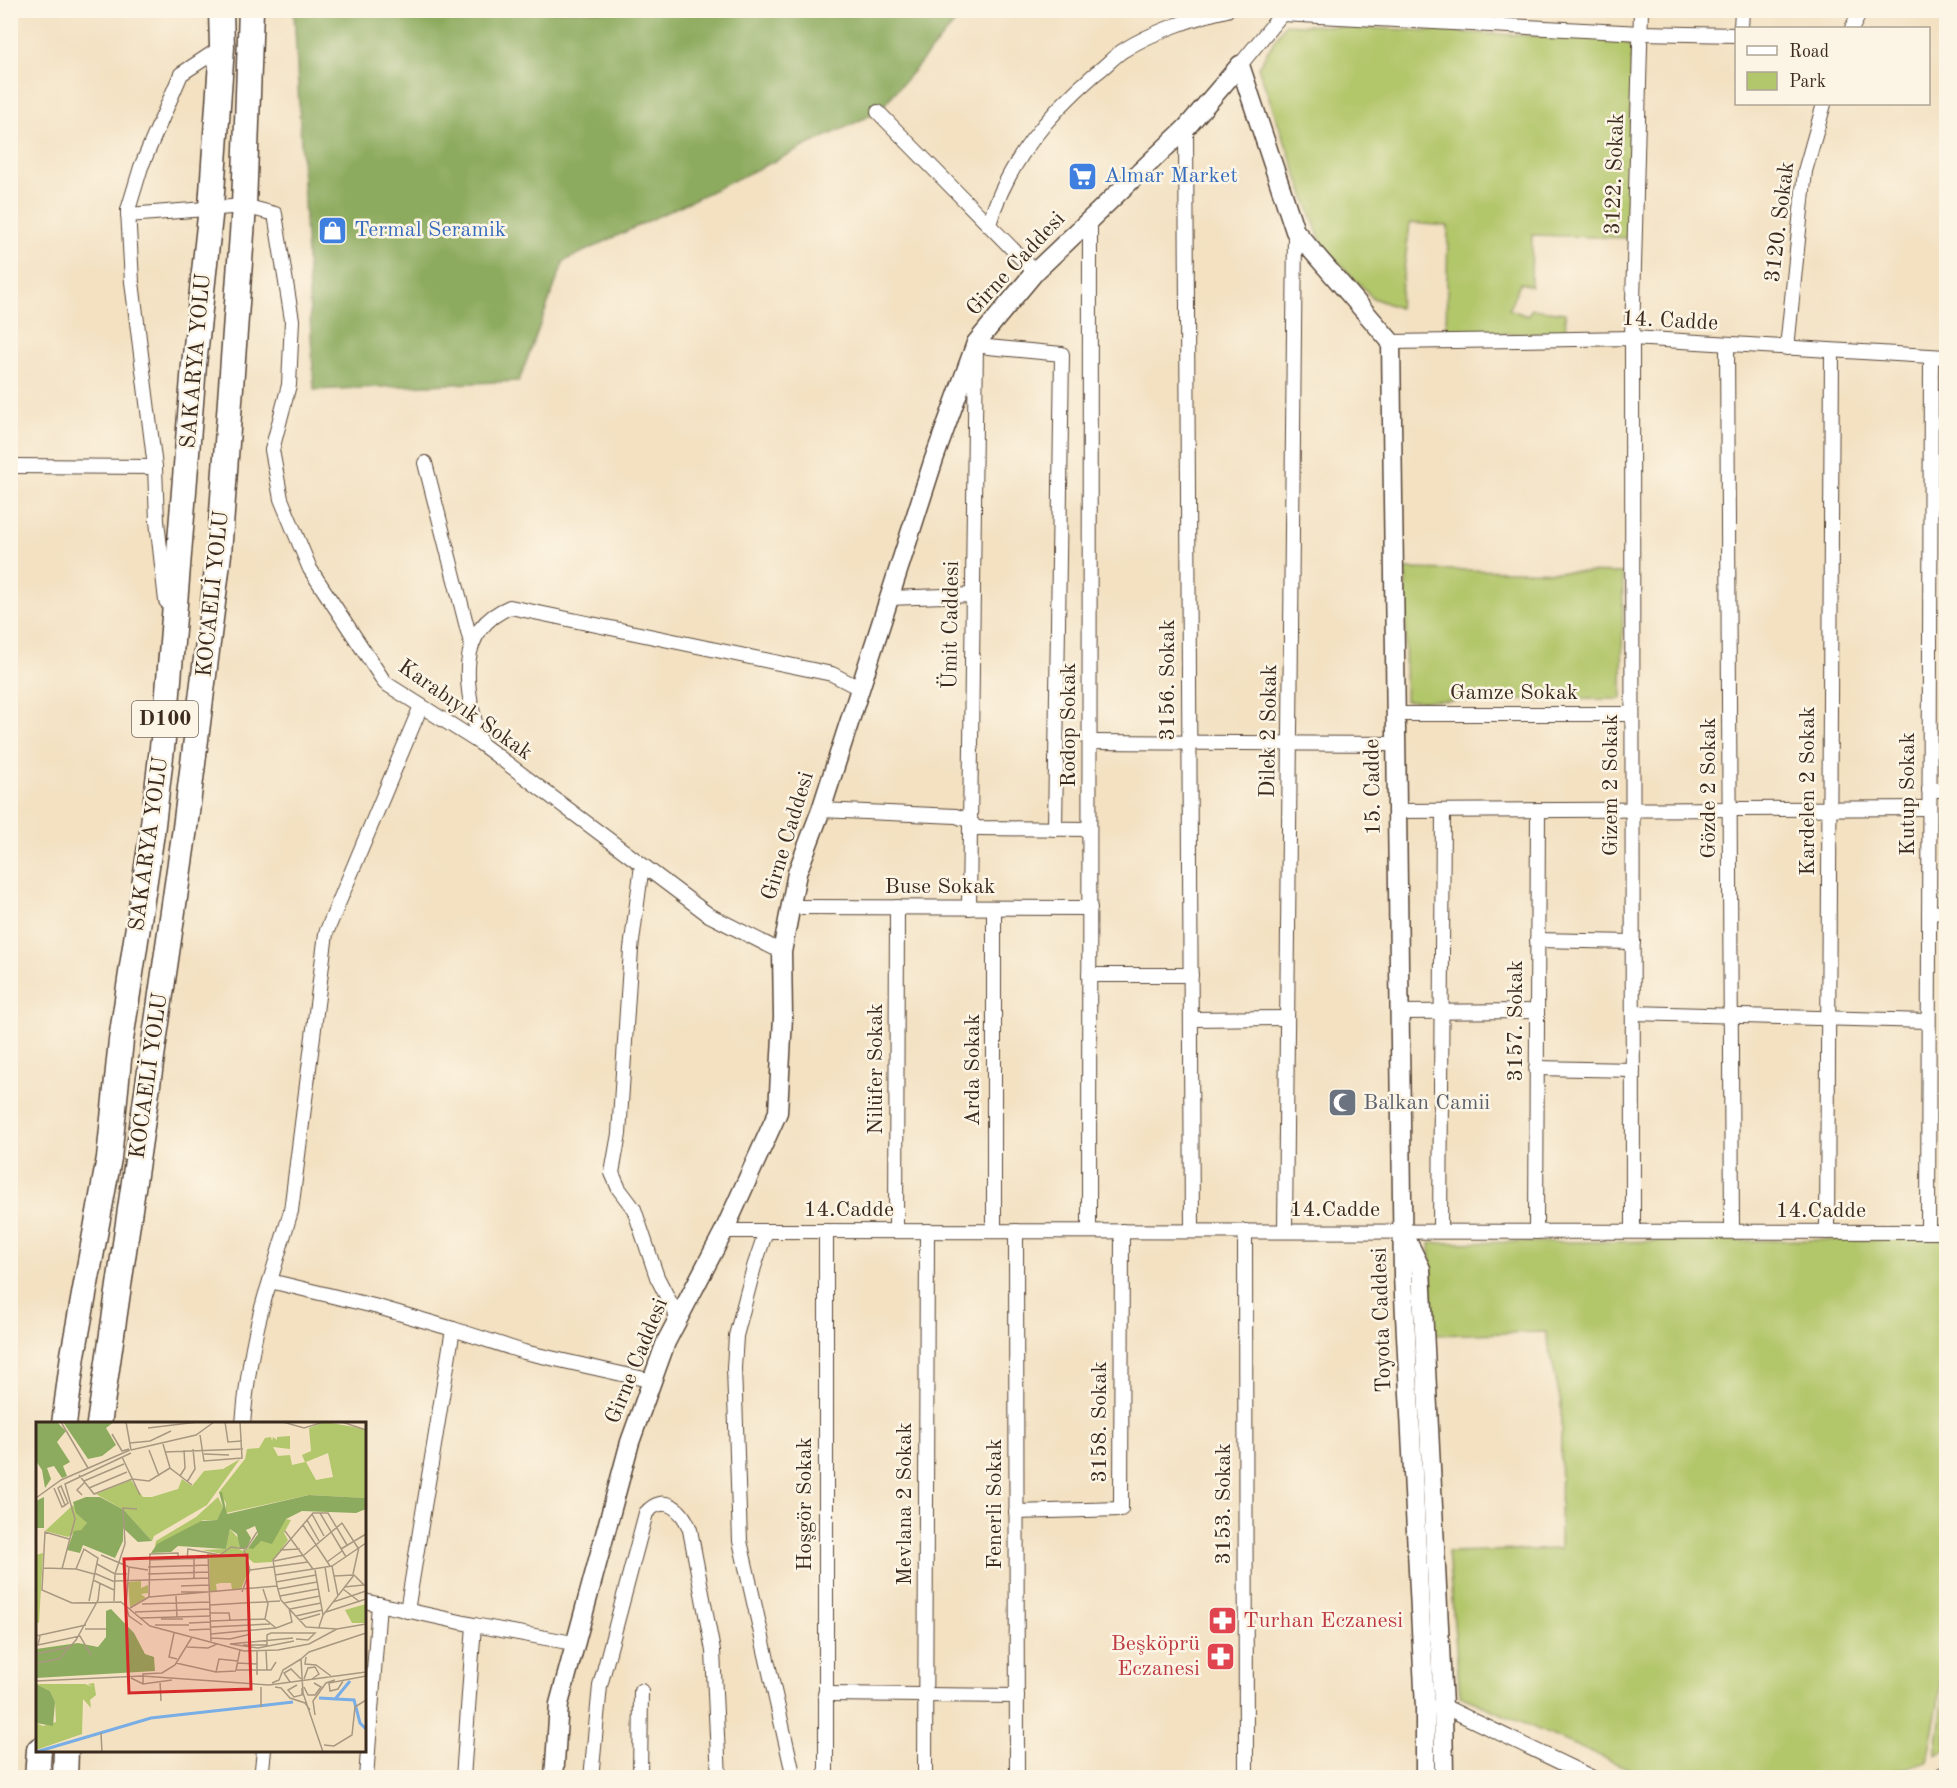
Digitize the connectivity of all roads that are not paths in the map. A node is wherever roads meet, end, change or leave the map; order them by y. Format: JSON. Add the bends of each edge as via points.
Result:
{"nodes":[{"id":1,"x":221,"y":10,"type":"edge"},
{"id":2,"x":251,"y":10,"type":"edge"},
{"id":3,"x":1227,"y":10,"type":"edge"},
{"id":4,"x":1641,"y":10,"type":"edge"},
{"id":5,"x":1742,"y":10,"type":"edge"},
{"id":6,"x":1861,"y":10,"type":"edge"},
{"id":7,"x":1279,"y":12,"type":"edge"},
{"id":8,"x":1741,"y":27,"type":"edge"},
{"id":9,"x":1852,"y":27,"type":"edge"},
{"id":10,"x":1641,"y":33,"type":"junction"},
{"id":11,"x":1735,"y":35,"type":"edge"},
{"id":12,"x":222,"y":47,"type":"junction"},
{"id":13,"x":1240,"y":65,"type":"junction"},
{"id":14,"x":1824,"y":105,"type":"edge"},
{"id":15,"x":878,"y":112,"type":"dead end"},
{"id":16,"x":1186,"y":128,"type":"junction"},
{"id":17,"x":244,"y":206,"type":"junction"},
{"id":18,"x":211,"y":207,"type":"junction"},
{"id":19,"x":128,"y":215,"type":"junction"},
{"id":20,"x":1090,"y":219,"type":"junction"},
{"id":21,"x":988,"y":224,"type":"junction"},
{"id":22,"x":1295,"y":231,"type":"junction"},
{"id":23,"x":1035,"y":272,"type":"junction"},
{"id":24,"x":1632,"y":338,"type":"junction"},
{"id":25,"x":1391,"y":342,"type":"junction"},
{"id":26,"x":976,"y":343,"type":"junction"},
{"id":27,"x":1727,"y":344,"type":"junction"},
{"id":28,"x":1787,"y":348,"type":"junction"},
{"id":29,"x":1832,"y":351,"type":"junction"},
{"id":30,"x":1930,"y":357,"type":"junction"},
{"id":31,"x":1947,"y":357,"type":"edge"},
{"id":32,"x":425,"y":463,"type":"dead end"},
{"id":33,"x":10,"y":465,"type":"edge"},
{"id":34,"x":155,"y":466,"type":"junction"},
{"id":35,"x":973,"y":595,"type":"junction"},
{"id":36,"x":888,"y":598,"type":"junction"},
{"id":37,"x":471,"y":644,"type":"junction"},
{"id":38,"x":172,"y":648,"type":"junction"},
{"id":39,"x":859,"y":688,"type":"junction"},
{"id":40,"x":421,"y":706,"type":"junction"},
{"id":41,"x":1396,"y":714,"type":"junction"},
{"id":42,"x":1632,"y":714,"type":"junction"},
{"id":43,"x":1090,"y":742,"type":"junction"},
{"id":44,"x":1189,"y":742,"type":"junction"},
{"id":45,"x":480,"y":743,"type":"junction"},
{"id":46,"x":1290,"y":744,"type":"junction"},
{"id":47,"x":1396,"y":744,"type":"junction"},
{"id":48,"x":1929,"y":790,"type":"junction"},
{"id":49,"x":1947,"y":790,"type":"edge"},
{"id":50,"x":1929,"y":807,"type":"junction"},
{"id":51,"x":1829,"y":808,"type":"junction"},
{"id":52,"x":1730,"y":809,"type":"junction"},
{"id":53,"x":821,"y":810,"type":"junction"},
{"id":54,"x":1538,"y":810,"type":"junction"},
{"id":55,"x":1632,"y":810,"type":"junction"},
{"id":56,"x":1397,"y":811,"type":"junction"},
{"id":57,"x":1443,"y":811,"type":"junction"},
{"id":58,"x":970,"y":821,"type":"junction"},
{"id":59,"x":1055,"y":829,"type":"junction"},
{"id":60,"x":1089,"y":829,"type":"junction"},
{"id":61,"x":642,"y":865,"type":"junction"},
{"id":62,"x":790,"y":907,"type":"junction"},
{"id":63,"x":897,"y":907,"type":"junction"},
{"id":64,"x":969,"y":908,"type":"junction"},
{"id":65,"x":994,"y":908,"type":"junction"},
{"id":66,"x":1090,"y":908,"type":"junction"},
{"id":67,"x":1947,"y":912,"type":"edge"},
{"id":68,"x":1929,"y":913,"type":"junction"},
{"id":69,"x":1537,"y":940,"type":"junction"},
{"id":70,"x":1633,"y":942,"type":"junction"},
{"id":71,"x":782,"y":952,"type":"junction"},
{"id":72,"x":1089,"y":975,"type":"junction"},
{"id":73,"x":1191,"y":975,"type":"junction"},
{"id":74,"x":1537,"y":1011,"type":"junction"},
{"id":75,"x":1400,"y":1012,"type":"junction"},
{"id":76,"x":1442,"y":1012,"type":"junction"},
{"id":77,"x":1633,"y":1013,"type":"junction"},
{"id":78,"x":1731,"y":1015,"type":"junction"},
{"id":79,"x":1287,"y":1018,"type":"junction"},
{"id":80,"x":1828,"y":1018,"type":"junction"},
{"id":81,"x":1191,"y":1019,"type":"junction"},
{"id":82,"x":1928,"y":1021,"type":"junction"},
{"id":83,"x":1536,"y":1068,"type":"junction"},
{"id":84,"x":1633,"y":1070,"type":"junction"},
{"id":85,"x":724,"y":1231,"type":"junction"},
{"id":86,"x":766,"y":1231,"type":"junction"},
{"id":87,"x":826,"y":1231,"type":"junction"},
{"id":88,"x":896,"y":1231,"type":"junction"},
{"id":89,"x":927,"y":1231,"type":"junction"},
{"id":90,"x":994,"y":1231,"type":"junction"},
{"id":91,"x":1016,"y":1231,"type":"junction"},
{"id":92,"x":1089,"y":1231,"type":"junction"},
{"id":93,"x":1122,"y":1231,"type":"junction"},
{"id":94,"x":1192,"y":1231,"type":"junction"},
{"id":95,"x":1245,"y":1231,"type":"junction"},
{"id":96,"x":1285,"y":1231,"type":"junction"},
{"id":97,"x":1402,"y":1231,"type":"junction"},
{"id":98,"x":1440,"y":1231,"type":"junction"},
{"id":99,"x":1536,"y":1232,"type":"junction"},
{"id":100,"x":1633,"y":1232,"type":"junction"},
{"id":101,"x":1732,"y":1232,"type":"junction"},
{"id":102,"x":1827,"y":1232,"type":"junction"},
{"id":103,"x":1928,"y":1232,"type":"junction"},
{"id":104,"x":1947,"y":1232,"type":"edge"},
{"id":105,"x":270,"y":1281,"type":"junction"},
{"id":106,"x":678,"y":1318,"type":"junction"},
{"id":107,"x":453,"y":1329,"type":"junction"},
{"id":108,"x":653,"y":1381,"type":"junction"},
{"id":109,"x":64,"y":1422,"type":"edge"},
{"id":110,"x":99,"y":1422,"type":"edge"},
{"id":111,"x":243,"y":1422,"type":"edge"},
{"id":112,"x":1016,"y":1512,"type":"junction"},
{"id":113,"x":366,"y":1601,"type":"edge"},
{"id":114,"x":379,"y":1604,"type":"junction"},
{"id":115,"x":407,"y":1611,"type":"junction"},
{"id":116,"x":474,"y":1625,"type":"junction"},
{"id":117,"x":573,"y":1643,"type":"junction"},
{"id":118,"x":641,"y":1690,"type":"dead end"},
{"id":119,"x":825,"y":1694,"type":"junction"},
{"id":120,"x":925,"y":1695,"type":"junction"},
{"id":121,"x":1017,"y":1696,"type":"junction"},
{"id":122,"x":1434,"y":1707,"type":"junction"},
{"id":123,"x":39,"y":1752,"type":"edge"},
{"id":124,"x":66,"y":1752,"type":"edge"},
{"id":125,"x":264,"y":1752,"type":"edge"},
{"id":126,"x":1947,"y":1772,"type":"edge"},
{"id":127,"x":37,"y":1778,"type":"edge"},
{"id":128,"x":65,"y":1778,"type":"edge"},
{"id":129,"x":261,"y":1778,"type":"edge"},
{"id":130,"x":366,"y":1778,"type":"edge"},
{"id":131,"x":463,"y":1778,"type":"edge"},
{"id":132,"x":554,"y":1778,"type":"edge"},
{"id":133,"x":591,"y":1778,"type":"edge"},
{"id":134,"x":640,"y":1778,"type":"edge"},
{"id":135,"x":719,"y":1778,"type":"edge"},
{"id":136,"x":794,"y":1778,"type":"edge"},
{"id":137,"x":826,"y":1778,"type":"edge"},
{"id":138,"x":925,"y":1778,"type":"edge"},
{"id":139,"x":1017,"y":1778,"type":"edge"},
{"id":140,"x":1246,"y":1778,"type":"edge"},
{"id":141,"x":1425,"y":1778,"type":"edge"},
{"id":142,"x":1444,"y":1778,"type":"edge"},
{"id":143,"x":1593,"y":1778,"type":"edge"},
{"id":144,"x":1936,"y":1778,"type":"edge"}],
"edges":[{"from":1,"to":12,"type":"highway","name":"SAKARYA YOLU","number":"D100"},
{"from":2,"to":17,"type":"highway","name":"KOCAELİ YOLU","number":"D100"},
{"from":3,"to":21,"type":"street","via":[[1125,49],[1070,96],[1029,141],[1013,166]]},
{"from":4,"to":10,"type":"street","name":"3122. Sokak"},
{"from":5,"to":8,"type":"street"},
{"from":6,"to":9,"type":"street"},
{"from":7,"to":10,"type":"street"},
{"from":7,"to":13,"type":"street","name":"Girne Caddesi"},
{"from":10,"to":11,"type":"street"},
{"from":10,"to":24,"type":"street","name":"3122. Sokak"},
{"from":12,"to":18,"type":"highway","name":"SAKARYA YOLU","number":"D100"},
{"from":12,"to":19,"type":"street","via":[[181,74],[141,167]]},
{"from":13,"to":16,"type":"street","name":"Girne Caddesi"},
{"from":13,"to":22,"type":"street"},
{"from":14,"to":28,"type":"street","name":"3120. Sokak","via":[[1805,171]]},
{"from":15,"to":21,"type":"street"},
{"from":16,"to":20,"type":"street","name":"Girne Caddesi"},
{"from":16,"to":44,"type":"street","name":"3156. Sokak"},
{"from":17,"to":18,"type":"street"},
{"from":17,"to":40,"type":"street","name":"Karabıyık Sokak","via":[[275,213],[292,320],[289,385],[272,450],[281,499],[310,569],[385,683]]},
{"from":17,"to":110,"type":"highway","name":"KOCAELİ YOLU","number":"D100","via":[[218,566],[185,828]]},
{"from":18,"to":19,"type":"street"},
{"from":18,"to":38,"type":"highway","name":"SAKARYA YOLU","number":"D100","via":[[194,365]]},
{"from":19,"to":34,"type":"street","via":[[132,282]]},
{"from":20,"to":23,"type":"street","name":"Girne Caddesi"},
{"from":20,"to":43,"type":"street","name":"Rodop Sokak"},
{"from":21,"to":23,"type":"street"},
{"from":22,"to":25,"type":"street"},
{"from":22,"to":46,"type":"street","name":"Dilek 2 Sokak"},
{"from":23,"to":26,"type":"street","name":"Girne Caddesi"},
{"from":24,"to":25,"type":"street","name":"14. Cadde"},
{"from":24,"to":27,"type":"street","name":"14. Cadde"},
{"from":24,"to":42,"type":"street","name":"Gizem 2 Sokak"},
{"from":25,"to":41,"type":"street","name":"15. Cadde"},
{"from":26,"to":35,"type":"street","name":"Ümit Caddesi"},
{"from":26,"to":36,"type":"street","name":"Girne Caddesi"},
{"from":26,"to":59,"type":"street","via":[[1062,354]]},
{"from":27,"to":28,"type":"street","name":"14. Cadde"},
{"from":27,"to":52,"type":"street","name":"Gözde 2 Sokak"},
{"from":28,"to":29,"type":"street","name":"14. Cadde"},
{"from":29,"to":30,"type":"street","name":"14. Cadde"},
{"from":29,"to":51,"type":"street","name":"Kardelen 2 Sokak"},
{"from":30,"to":31,"type":"street","name":"14. Cadde"},
{"from":30,"to":48,"type":"street","name":"Kutup Sokak"},
{"from":32,"to":37,"type":"street"},
{"from":33,"to":34,"type":"street"},
{"from":34,"to":38,"type":"street","via":[[157,521]]},
{"from":35,"to":36,"type":"street"},
{"from":35,"to":58,"type":"street","name":"Ümit Caddesi"},
{"from":36,"to":39,"type":"street","name":"Girne Caddesi"},
{"from":37,"to":39,"type":"street","via":[[492,615],[510,607],[832,674]]},
{"from":37,"to":45,"type":"street","via":[[467,689]]},
{"from":38,"to":109,"type":"highway","name":"SAKARYA YOLU","number":"D100","via":[[109,1158]]},
{"from":39,"to":53,"type":"street","name":"Girne Caddesi"},
{"from":40,"to":45,"type":"street","name":"Karabıyık Sokak"},
{"from":40,"to":105,"type":"street","via":[[326,933],[291,1211]]},
{"from":41,"to":42,"type":"street","name":"Gamze Sokak"},
{"from":41,"to":47,"type":"street","name":"15. Cadde"},
{"from":42,"to":55,"type":"street","name":"Gizem 2 Sokak"},
{"from":43,"to":44,"type":"street"},
{"from":43,"to":60,"type":"street","name":"Rodop Sokak"},
{"from":44,"to":46,"type":"street"},
{"from":44,"to":73,"type":"street","name":"3156. Sokak"},
{"from":45,"to":61,"type":"street","name":"Karabıyık Sokak"},
{"from":46,"to":47,"type":"street"},
{"from":46,"to":79,"type":"street","name":"Dilek 2 Sokak"},
{"from":47,"to":56,"type":"street","name":"15. Cadde"},
{"from":48,"to":49,"type":"street"},
{"from":48,"to":50,"type":"street","name":"Kutup Sokak"},
{"from":50,"to":51,"type":"street"},
{"from":50,"to":68,"type":"street","name":"Kutup Sokak"},
{"from":51,"to":52,"type":"street"},
{"from":51,"to":80,"type":"street","name":"Kardelen 2 Sokak"},
{"from":52,"to":55,"type":"street"},
{"from":52,"to":78,"type":"street","name":"Gözde 2 Sokak"},
{"from":53,"to":58,"type":"street","via":[[956,816]]},
{"from":53,"to":62,"type":"street","name":"Girne Caddesi","via":[[797,873]]},
{"from":54,"to":55,"type":"street"},
{"from":54,"to":57,"type":"street"},
{"from":54,"to":69,"type":"street","name":"3157. Sokak"},
{"from":55,"to":70,"type":"street","name":"Gizem 2 Sokak"},
{"from":56,"to":57,"type":"street"},
{"from":56,"to":75,"type":"street","name":"15. Cadde"},
{"from":57,"to":76,"type":"street"},
{"from":58,"to":59,"type":"street","via":[[976,828]]},
{"from":58,"to":64,"type":"street","name":"Ümit Caddesi"},
{"from":59,"to":60,"type":"street"},
{"from":60,"to":66,"type":"street","name":"Rodop Sokak"},
{"from":61,"to":71,"type":"street","name":"Karabıyık Sokak","via":[[710,915]]},
{"from":61,"to":106,"type":"street","via":[[631,949],[619,1134],[612,1173],[634,1209],[657,1276]]},
{"from":62,"to":63,"type":"street","name":"Buse Sokak"},
{"from":62,"to":71,"type":"street","name":"Girne Caddesi"},
{"from":63,"to":64,"type":"street","name":"Buse Sokak"},
{"from":63,"to":88,"type":"street","name":"Nilüfer Sokak"},
{"from":64,"to":65,"type":"street","name":"Buse Sokak"},
{"from":65,"to":66,"type":"street","name":"Buse Sokak"},
{"from":65,"to":90,"type":"street","name":"Arda Sokak"},
{"from":66,"to":72,"type":"street","name":"Rodop Sokak"},
{"from":67,"to":68,"type":"street"},
{"from":68,"to":82,"type":"street","name":"Kutup Sokak"},
{"from":69,"to":70,"type":"street"},
{"from":69,"to":74,"type":"street","name":"3157. Sokak"},
{"from":70,"to":77,"type":"street","name":"Gizem 2 Sokak"},
{"from":71,"to":85,"type":"street","name":"Girne Caddesi","via":[[778,1112]]},
{"from":72,"to":73,"type":"street"},
{"from":72,"to":92,"type":"street","name":"Rodop Sokak"},
{"from":73,"to":81,"type":"street","name":"3156. Sokak"},
{"from":74,"to":76,"type":"street"},
{"from":74,"to":83,"type":"street","name":"3157. Sokak"},
{"from":75,"to":76,"type":"street"},
{"from":75,"to":97,"type":"street","name":"15. Cadde"},
{"from":76,"to":98,"type":"street"},
{"from":77,"to":78,"type":"street"},
{"from":77,"to":84,"type":"street","name":"Gizem 2 Sokak"},
{"from":78,"to":80,"type":"street"},
{"from":78,"to":101,"type":"street","name":"Gözde 2 Sokak"},
{"from":79,"to":81,"type":"street"},
{"from":79,"to":96,"type":"street","name":"Dilek 2 Sokak"},
{"from":80,"to":82,"type":"street"},
{"from":80,"to":102,"type":"street","name":"Kardelen 2 Sokak"},
{"from":81,"to":94,"type":"street","name":"3156. Sokak"},
{"from":82,"to":103,"type":"street","name":"Kutup Sokak"},
{"from":83,"to":84,"type":"street"},
{"from":83,"to":99,"type":"street","name":"3157. Sokak"},
{"from":84,"to":100,"type":"street","name":"Gizem 2 Sokak"},
{"from":85,"to":86,"type":"street","name":"14.Cadde"},
{"from":85,"to":106,"type":"street","name":"Girne Caddesi"},
{"from":86,"to":87,"type":"street","name":"14.Cadde"},
{"from":86,"to":136,"type":"street","via":[[736,1336],[737,1502],[740,1540]]},
{"from":87,"to":88,"type":"street","name":"14.Cadde"},
{"from":87,"to":119,"type":"street","name":"Hoşgör Sokak"},
{"from":88,"to":89,"type":"street","name":"14.Cadde"},
{"from":89,"to":90,"type":"street","name":"14.Cadde"},
{"from":89,"to":120,"type":"street","name":"Mevlana 2 Sokak"},
{"from":90,"to":91,"type":"street","name":"14.Cadde"},
{"from":91,"to":92,"type":"street","name":"14.Cadde"},
{"from":91,"to":112,"type":"street","name":"Fenerli Sokak"},
{"from":92,"to":93,"type":"street","name":"14.Cadde"},
{"from":93,"to":94,"type":"street","name":"14.Cadde"},
{"from":93,"to":112,"type":"street","name":"3158. Sokak","via":[[1120,1509]]},
{"from":94,"to":95,"type":"street","name":"14.Cadde"},
{"from":95,"to":96,"type":"street","name":"14.Cadde"},
{"from":95,"to":140,"type":"street","name":"3153. Sokak"},
{"from":96,"to":97,"type":"street","name":"14.Cadde"},
{"from":97,"to":98,"type":"street","name":"14.Cadde"},
{"from":97,"to":122,"type":"street","name":"Toyota Caddesi"},
{"from":98,"to":99,"type":"street","name":"14.Cadde"},
{"from":99,"to":100,"type":"street","name":"14.Cadde"},
{"from":100,"to":101,"type":"street","name":"14.Cadde"},
{"from":101,"to":102,"type":"street","name":"14.Cadde"},
{"from":102,"to":103,"type":"street","name":"14.Cadde"},
{"from":103,"to":104,"type":"street","name":"14.Cadde"},
{"from":105,"to":107,"type":"street"},
{"from":105,"to":111,"type":"street","via":[[251,1352]]},
{"from":106,"to":108,"type":"street","name":"Girne Caddesi"},
{"from":107,"to":108,"type":"street","via":[[524,1352]]},
{"from":107,"to":115,"type":"street"},
{"from":108,"to":117,"type":"street","name":"Girne Caddesi","via":[[630,1442]]},
{"from":112,"to":121,"type":"street","name":"Fenerli Sokak"},
{"from":113,"to":114,"type":"street"},
{"from":114,"to":115,"type":"street"},
{"from":114,"to":130,"type":"street"},
{"from":115,"to":116,"type":"street"},
{"from":116,"to":117,"type":"street"},
{"from":116,"to":131,"type":"street"},
{"from":117,"to":132,"type":"street","name":"Girne Caddesi","via":[[559,1704]]},
{"from":118,"to":134,"type":"street"},
{"from":119,"to":120,"type":"street"},
{"from":119,"to":137,"type":"street","name":"Hoşgör Sokak"},
{"from":120,"to":121,"type":"street"},
{"from":120,"to":138,"type":"street","name":"Mevlana 2 Sokak"},
{"from":121,"to":139,"type":"street","name":"Fenerli Sokak"},
{"from":122,"to":141,"type":"street","name":"Toyota Caddesi"},
{"from":122,"to":142,"type":"street","name":"Toyota Caddesi"},
{"from":122,"to":143,"type":"street"},
{"from":123,"to":127,"type":"highway"},
{"from":124,"to":128,"type":"highway"},
{"from":125,"to":129,"type":"street"},
{"from":126,"to":144,"type":"street"},
{"from":133,"to":135,"type":"street","via":[[600,1686],[643,1525],[650,1509],[665,1503],[678,1508],[690,1530],[713,1651]]}]}
